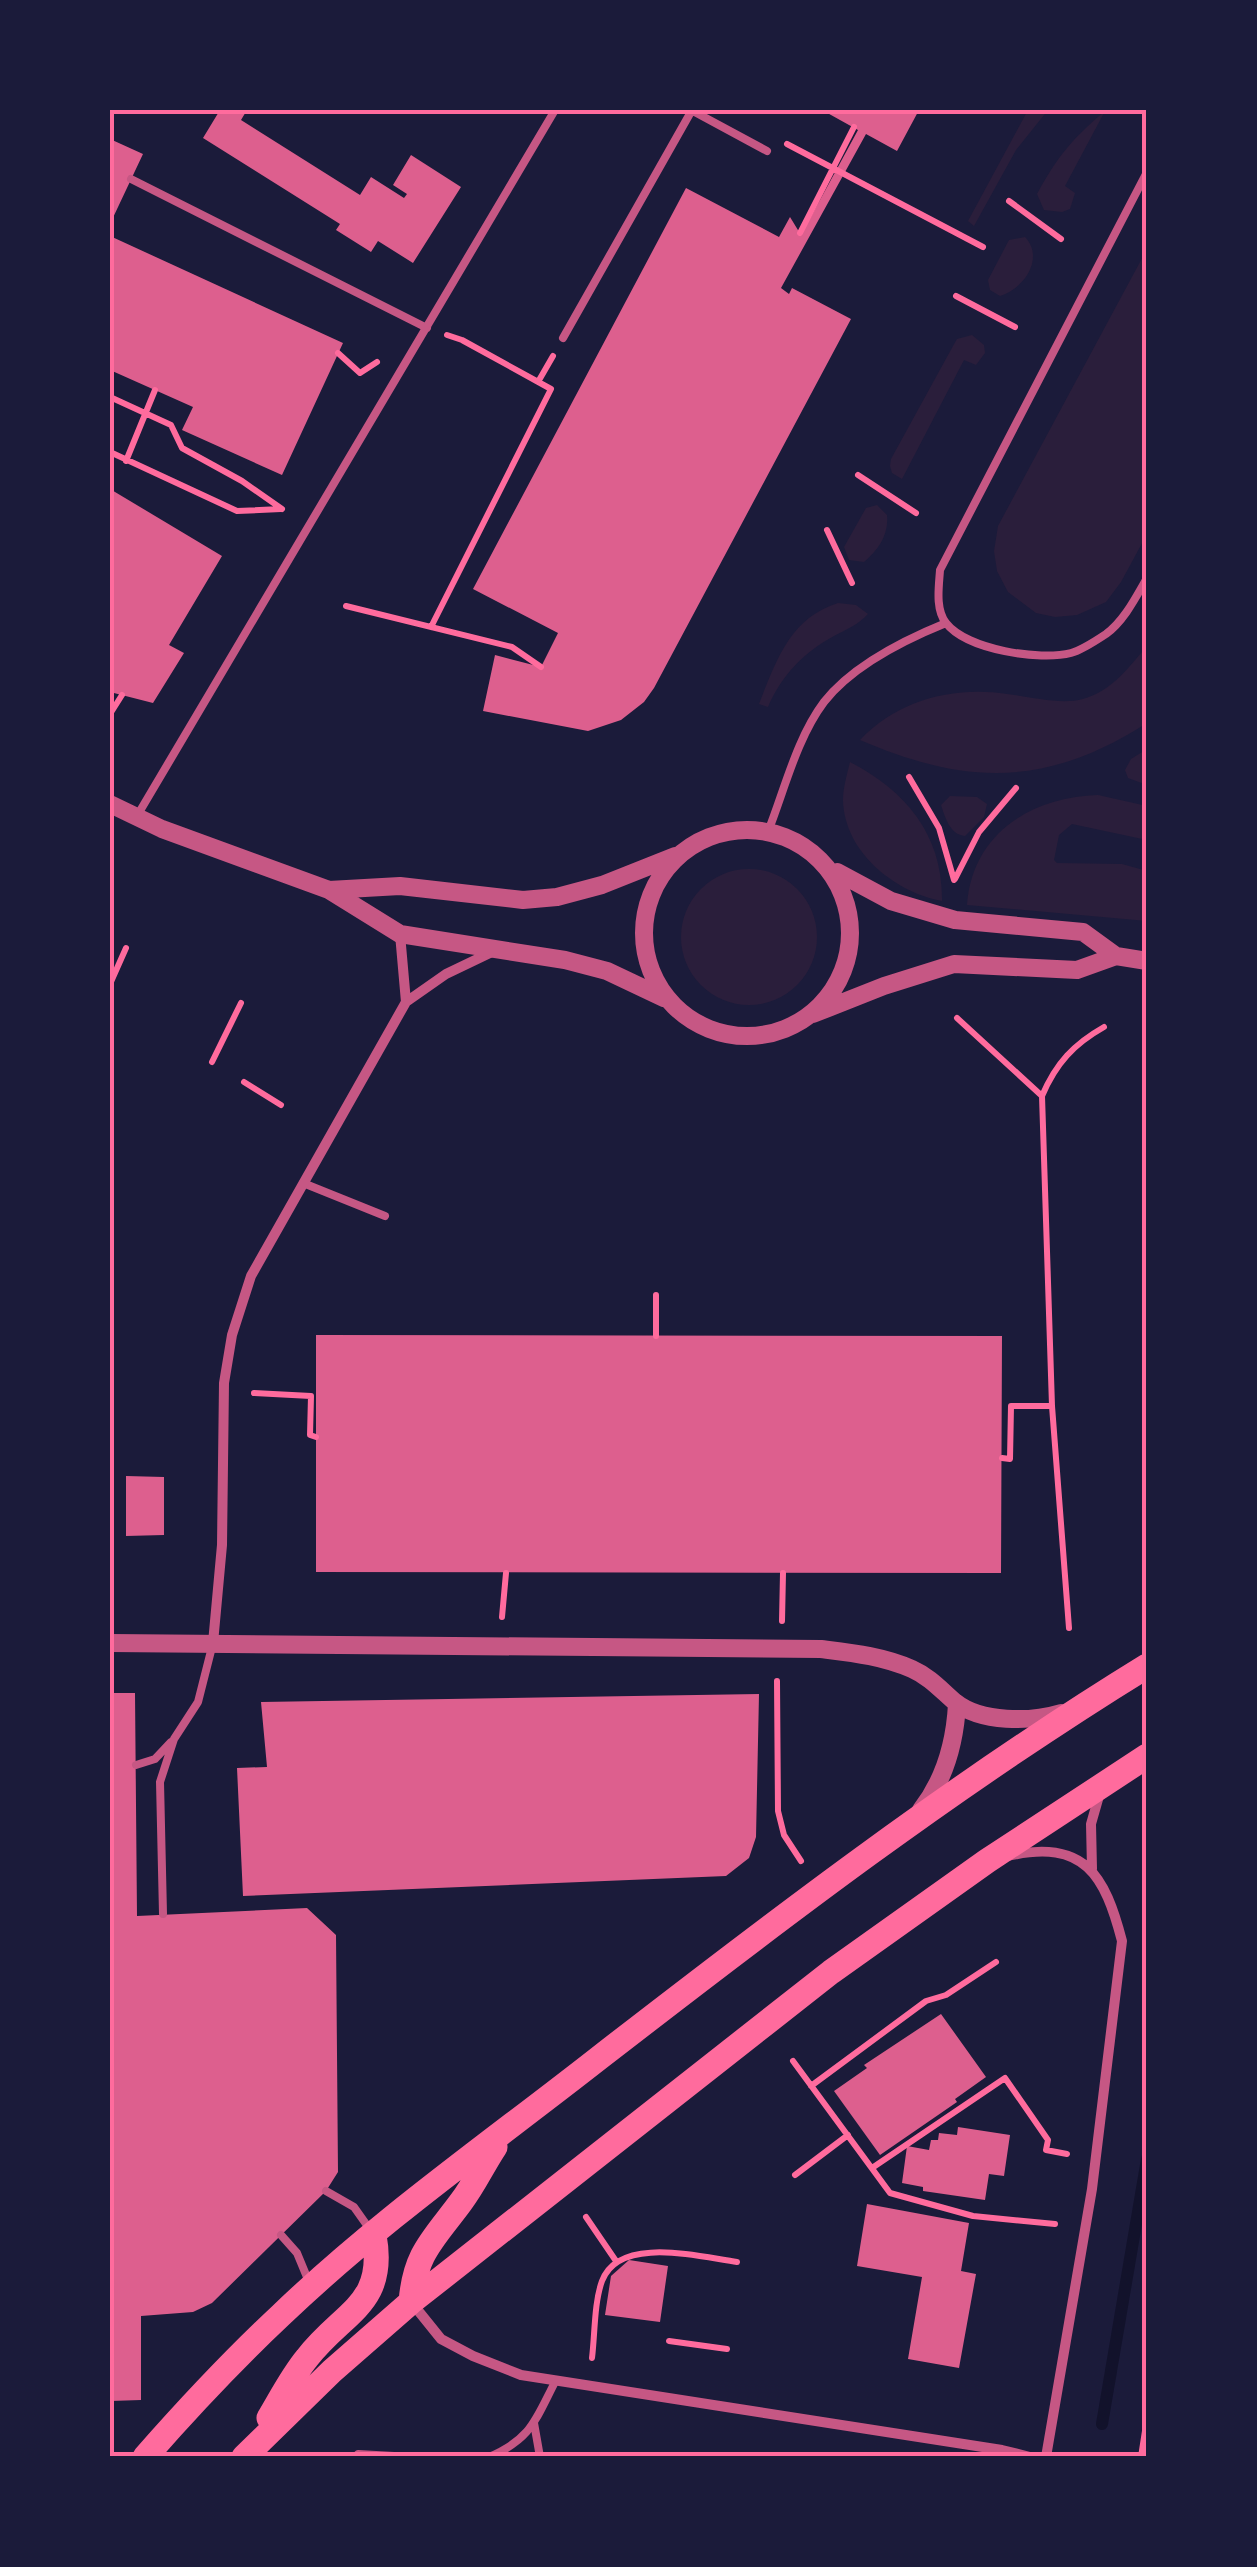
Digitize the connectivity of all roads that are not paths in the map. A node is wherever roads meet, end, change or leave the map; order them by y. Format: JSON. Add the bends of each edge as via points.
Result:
{"nodes":[{"id":1,"x":555,"y":110,"type":"edge"},
{"id":2,"x":692,"y":110,"type":"edge"},
{"id":3,"x":767,"y":151,"type":"dead end"},
{"id":4,"x":1147,"y":172,"type":"edge"},
{"id":5,"x":131,"y":179,"type":"dead end"},
{"id":6,"x":426,"y":328,"type":"junction"},
{"id":7,"x":563,"y":338,"type":"dead end"},
{"id":8,"x":1147,"y":578,"type":"edge"},
{"id":9,"x":946,"y":623,"type":"junction"},
{"id":10,"x":110,"y":804,"type":"edge"},
{"id":11,"x":136,"y":817,"type":"junction"},
{"id":12,"x":769,"y":829,"type":"junction"},
{"id":13,"x":677,"y":856,"type":"junction"},
{"id":14,"x":833,"y":869,"type":"junction"},
{"id":15,"x":329,"y":890,"type":"junction"},
{"id":16,"x":400,"y":934,"type":"junction"},
{"id":17,"x":497,"y":950,"type":"junction"},
{"id":18,"x":1116,"y":956,"type":"junction"},
{"id":19,"x":1147,"y":961,"type":"edge"},
{"id":20,"x":664,"y":998,"type":"junction"},
{"id":21,"x":406,"y":1002,"type":"junction"},
{"id":22,"x":803,"y":1018,"type":"junction"},
{"id":23,"x":303,"y":1182,"type":"junction"},
{"id":24,"x":385,"y":1216,"type":"dead end"},
{"id":25,"x":110,"y":1643,"type":"edge"},
{"id":26,"x":213,"y":1644,"type":"junction"},
{"id":27,"x":1147,"y":1666,"type":"edge"},
{"id":28,"x":1102,"y":1694,"type":"junction"},
{"id":29,"x":957,"y":1704,"type":"junction"},
{"id":30,"x":174,"y":1739,"type":"junction"},
{"id":31,"x":1147,"y":1756,"type":"edge"},
{"id":32,"x":136,"y":1765,"type":"dead end"},
{"id":33,"x":1104,"y":1783,"type":"junction"},
{"id":34,"x":910,"y":1823,"type":"junction"},
{"id":35,"x":988,"y":1861,"type":"junction"},
{"id":36,"x":1092,"y":1869,"type":"junction"},
{"id":37,"x":163,"y":1914,"type":"dead end"},
{"id":38,"x":511,"y":2127,"type":"junction"},
{"id":39,"x":326,"y":2191,"type":"dead end"},
{"id":40,"x":281,"y":2235,"type":"dead end"},
{"id":41,"x":374,"y":2235,"type":"junction"},
{"id":42,"x":310,"y":2288,"type":"junction"},
{"id":43,"x":411,"y":2302,"type":"junction"},
{"id":44,"x":555,"y":2382,"type":"junction"},
{"id":45,"x":534,"y":2424,"type":"junction"},
{"id":46,"x":246,"y":2454,"type":"edge"},
{"id":47,"x":145,"y":2457,"type":"edge"},
{"id":48,"x":356,"y":2457,"type":"edge"},
{"id":49,"x":412,"y":2457,"type":"edge"},
{"id":50,"x":489,"y":2457,"type":"edge"},
{"id":51,"x":540,"y":2457,"type":"edge"},
{"id":52,"x":1030,"y":2457,"type":"edge"},
{"id":53,"x":1046,"y":2457,"type":"edge"}],
"edges":[{"from":1,"to":6,"type":"lane"},
{"from":2,"to":3,"type":"lane"},
{"from":2,"to":7,"type":"lane"},
{"from":4,"to":9,"type":"lane","via":[[940,570],[938,598]]},
{"from":5,"to":6,"type":"lane"},
{"from":6,"to":11,"type":"lane"},
{"from":8,"to":9,"type":"lane","via":[[1109,633],[1071,653],[1021,655],[978,644]]},
{"from":9,"to":12,"type":"lane","via":[[908,638],[824,702]]},
{"from":10,"to":11,"type":"street"},
{"from":11,"to":15,"type":"street"},
{"from":12,"to":13,"type":"street","via":[[708,840]]},
{"from":12,"to":14,"type":"street","via":[[813,850]]},
{"from":13,"to":15,"type":"street","via":[[558,898],[400,886]]},
{"from":13,"to":20,"type":"street","via":[[654,884],[644,925],[645,954]]},
{"from":14,"to":18,"type":"street","via":[[891,901],[955,920],[1082,932]]},
{"from":14,"to":22,"type":"street","via":[[848,897],[851,935],[838,978]]},
{"from":15,"to":16,"type":"street"},
{"from":16,"to":17,"type":"street"},
{"from":16,"to":21,"type":"street"},
{"from":17,"to":20,"type":"street","via":[[606,971]]},
{"from":17,"to":21,"type":"street"},
{"from":18,"to":19,"type":"street"},
{"from":18,"to":22,"type":"street","via":[[1078,970],[954,964]]},
{"from":20,"to":22,"type":"street","via":[[685,1018],[744,1038]]},
{"from":21,"to":23,"type":"street"},
{"from":23,"to":24,"type":"lane"},
{"from":23,"to":26,"type":"street","via":[[251,1276],[232,1335],[223,1395],[222,1545]]},
{"from":25,"to":26,"type":"street"},
{"from":26,"to":29,"type":"street","via":[[821,1649],[878,1656],[917,1671]]},
{"from":26,"to":30,"type":"lane","via":[[198,1702]]},
{"from":27,"to":28,"type":"main road"},
{"from":28,"to":29,"type":"street","via":[[1044,1718],[1018,1720]]},
{"from":28,"to":34,"type":"main road"},
{"from":29,"to":34,"type":"street","via":[[944,1771]]},
{"from":30,"to":32,"type":"lane","via":[[156,1758]]},
{"from":30,"to":37,"type":"lane","via":[[160,1782]]},
{"from":31,"to":33,"type":"main road"},
{"from":33,"to":35,"type":"main road"},
{"from":33,"to":36,"type":"street","via":[[1091,1824]]},
{"from":34,"to":38,"type":"main road"},
{"from":35,"to":36,"type":"street","via":[[1050,1853]]},
{"from":35,"to":43,"type":"main road","via":[[830,1972]]},
{"from":36,"to":53,"type":"street","via":[[1112,1901],[1122,1941],[1092,2189]]},
{"from":38,"to":41,"type":"main road"},
{"from":38,"to":43,"type":"main road","via":[[424,2248]]},
{"from":39,"to":41,"type":"lane","via":[[354,2207]]},
{"from":40,"to":42,"type":"lane","via":[[298,2253]]},
{"from":41,"to":42,"type":"main road"},
{"from":41,"to":46,"type":"main road","via":[[377,2274],[369,2292],[307,2357]]},
{"from":42,"to":47,"type":"main road"},
{"from":43,"to":44,"type":"street","via":[[441,2339],[501,2368]]},
{"from":43,"to":46,"type":"main road"},
{"from":44,"to":45,"type":"lane"},
{"from":44,"to":52,"type":"street"},
{"from":45,"to":50,"type":"lane","via":[[517,2445]]},
{"from":45,"to":51,"type":"lane"},
{"from":48,"to":49,"type":"lane"}]}
